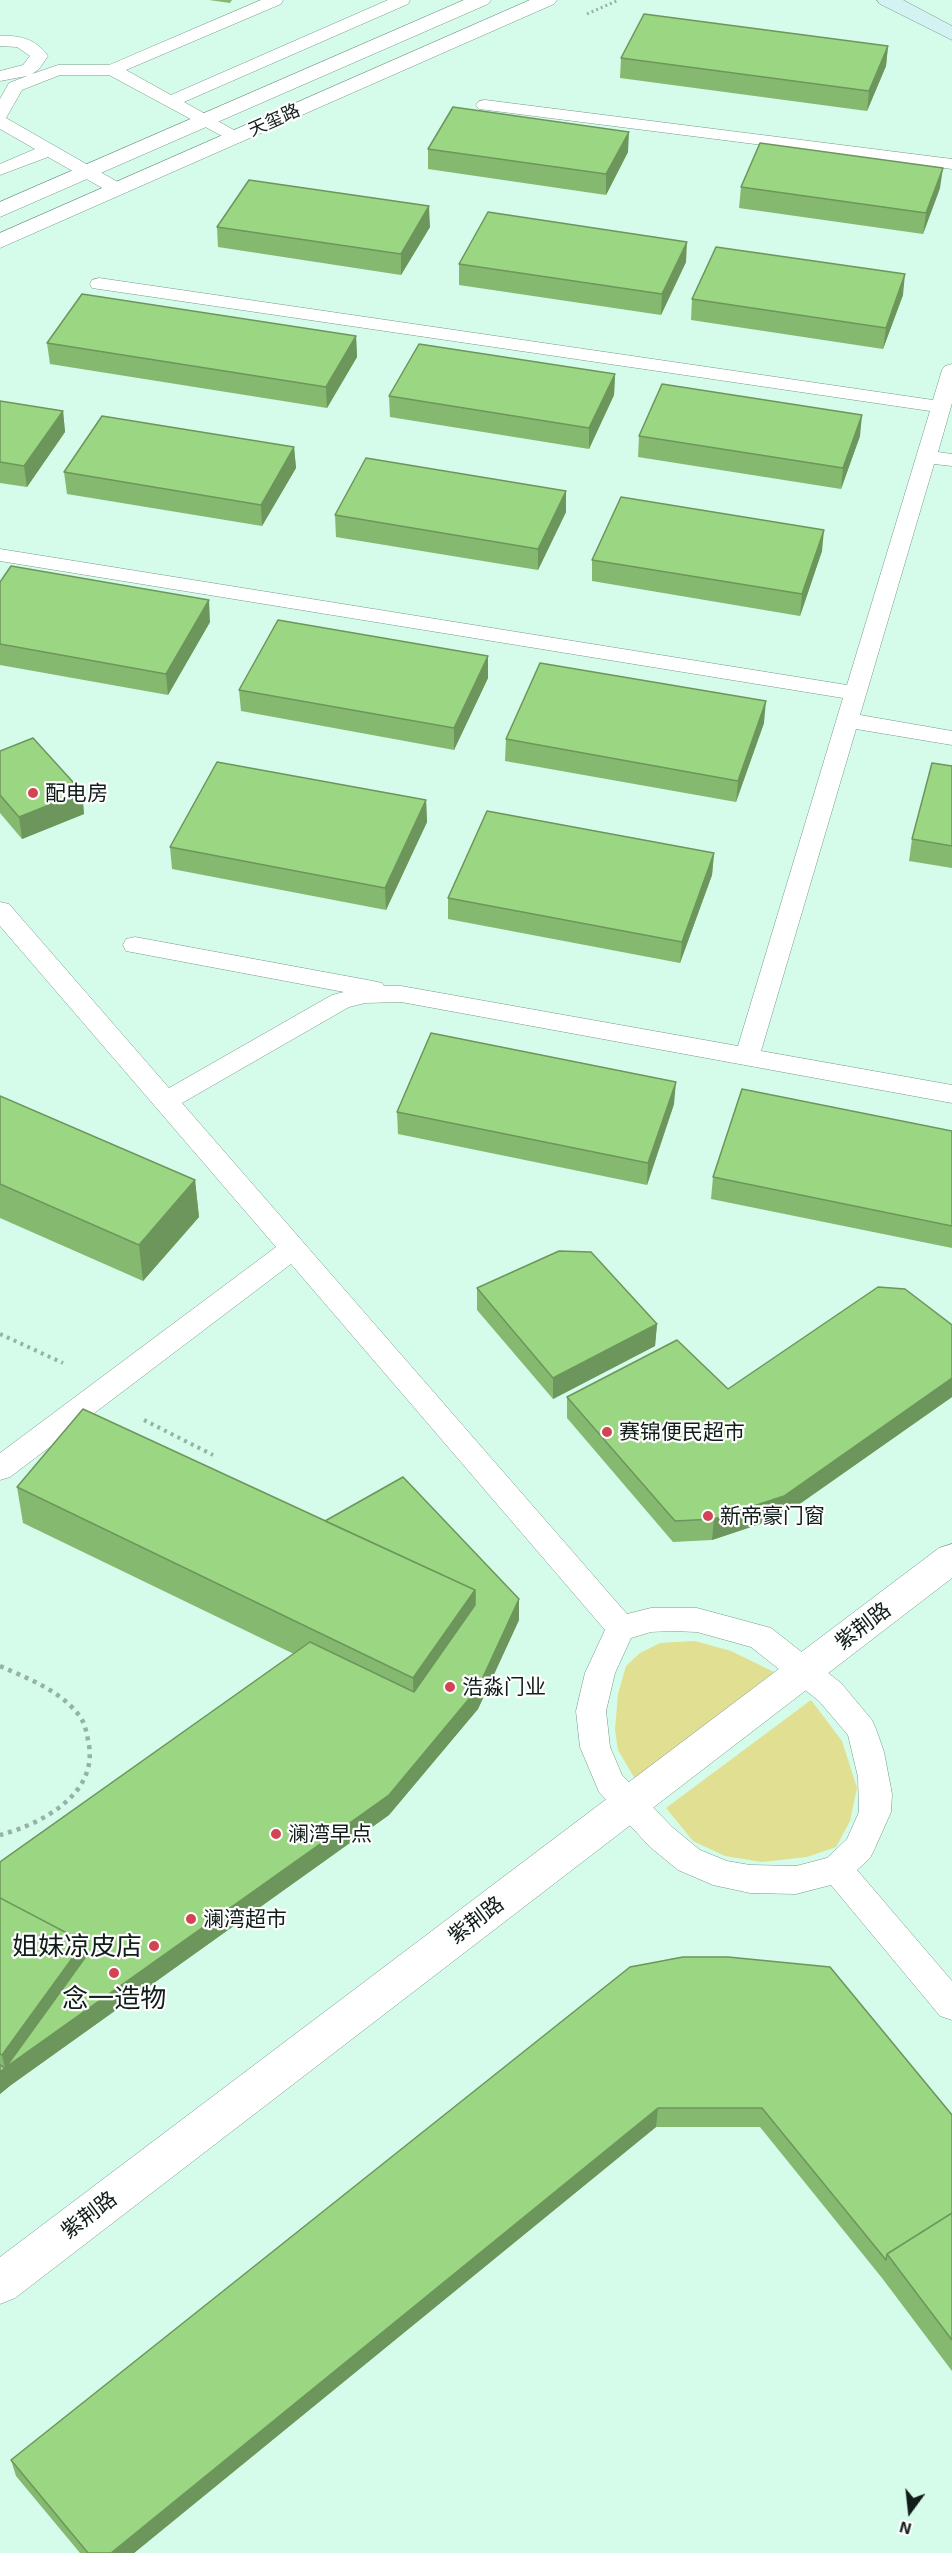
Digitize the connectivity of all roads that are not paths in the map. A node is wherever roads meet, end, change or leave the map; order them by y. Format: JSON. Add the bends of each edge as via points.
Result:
{"nodes":[{"id":1,"x":275,"y":0,"type":"edge"},
{"id":2,"x":402,"y":0,"type":"edge"},
{"id":3,"x":481,"y":0,"type":"edge"},
{"id":4,"x":547,"y":0,"type":"edge"},
{"id":5,"x":887,"y":0,"type":"edge"},
{"id":6,"x":952,"y":34,"type":"edge"},
{"id":7,"x":0,"y":41,"type":"edge"},
{"id":8,"x":112,"y":70,"type":"junction"},
{"id":9,"x":30,"y":75,"type":"junction"},
{"id":10,"x":0,"y":76,"type":"edge"},
{"id":11,"x":170,"y":102,"type":"junction"},
{"id":12,"x":485,"y":105,"type":"dead end"},
{"id":13,"x":0,"y":115,"type":"edge"},
{"id":14,"x":205,"y":121,"type":"junction"},
{"id":15,"x":0,"y":122,"type":"edge"},
{"id":16,"x":235,"y":138,"type":"junction"},
{"id":17,"x":49,"y":150,"type":"junction"},
{"id":18,"x":952,"y":164,"type":"edge"},
{"id":19,"x":0,"y":170,"type":"edge"},
{"id":20,"x":89,"y":172,"type":"junction"},
{"id":21,"x":117,"y":189,"type":"junction"},
{"id":22,"x":0,"y":210,"type":"edge"},
{"id":23,"x":0,"y":241,"type":"edge"},
{"id":24,"x":99,"y":284,"type":"dead end"},
{"id":25,"x":952,"y":370,"type":"edge"},
{"id":26,"x":941,"y":407,"type":"junction"},
{"id":27,"x":926,"y":457,"type":"junction"},
{"id":28,"x":952,"y":460,"type":"edge"},
{"id":29,"x":0,"y":555,"type":"edge"},
{"id":30,"x":855,"y":693,"type":"junction"},
{"id":31,"x":847,"y":720,"type":"junction"},
{"id":32,"x":952,"y":738,"type":"edge"},
{"id":33,"x":0,"y":910,"type":"edge"},
{"id":34,"x":135,"y":945,"type":"dead end"},
{"id":35,"x":401,"y":994,"type":"junction"},
{"id":36,"x":747,"y":1057,"type":"junction"},
{"id":37,"x":952,"y":1094,"type":"edge"},
{"id":38,"x":166,"y":1101,"type":"junction"},
{"id":39,"x":293,"y":1249,"type":"junction"},
{"id":40,"x":0,"y":1469,"type":"edge"},
{"id":41,"x":952,"y":1558,"type":"edge"},
{"id":42,"x":621,"y":1629,"type":"junction"},
{"id":43,"x":804,"y":1670,"type":"junction"},
{"id":44,"x":630,"y":1803,"type":"junction"},
{"id":45,"x":837,"y":1869,"type":"junction"},
{"id":46,"x":952,"y":2005,"type":"edge"},
{"id":47,"x":0,"y":2283,"type":"edge"}],
"edges":[{"from":1,"to":8,"type":"lane"},
{"from":2,"to":11,"type":"lane"},
{"from":3,"to":14,"type":"street","name":"天玺路"},
{"from":4,"to":16,"type":"street","name":"天玺路"},
{"from":5,"to":6,"type":"street"},
{"from":7,"to":9,"type":"lane","via":[[20,42],[36,50],[38,62]]},
{"from":8,"to":9,"type":"lane","via":[[58,70]]},
{"from":8,"to":11,"type":"lane"},
{"from":9,"to":10,"type":"lane"},
{"from":9,"to":13,"type":"lane","via":[[15,87]]},
{"from":11,"to":14,"type":"lane"},
{"from":12,"to":18,"type":"lane"},
{"from":14,"to":16,"type":"lane"},
{"from":14,"to":20,"type":"street","name":"天玺路"},
{"from":15,"to":17,"type":"lane"},
{"from":16,"to":21,"type":"street","name":"天玺路"},
{"from":17,"to":19,"type":"lane"},
{"from":17,"to":20,"type":"lane"},
{"from":20,"to":21,"type":"lane"},
{"from":20,"to":22,"type":"street","name":"天玺路"},
{"from":21,"to":23,"type":"street","name":"天玺路"},
{"from":24,"to":26,"type":"lane"},
{"from":25,"to":26,"type":"lane"},
{"from":26,"to":27,"type":"lane"},
{"from":27,"to":28,"type":"lane"},
{"from":27,"to":30,"type":"lane"},
{"from":29,"to":30,"type":"lane"},
{"from":30,"to":31,"type":"lane"},
{"from":31,"to":32,"type":"lane"},
{"from":31,"to":36,"type":"lane"},
{"from":33,"to":38,"type":"lane"},
{"from":34,"to":35,"type":"lane"},
{"from":35,"to":36,"type":"lane"},
{"from":35,"to":38,"type":"lane","via":[[365,995],[341,1001]]},
{"from":36,"to":37,"type":"lane"},
{"from":38,"to":39,"type":"lane"},
{"from":39,"to":40,"type":"lane"},
{"from":39,"to":42,"type":"lane"},
{"from":41,"to":43,"type":"street","name":"紫荆路"},
{"from":42,"to":43,"type":"lane","via":[[651,1620],[697,1620],[760,1637]]},
{"from":42,"to":44,"type":"lane","via":[[600,1673],[591,1711],[594,1747],[609,1783]]},
{"from":43,"to":44,"type":"street","name":"紫荆路"},
{"from":43,"to":45,"type":"lane","via":[[830,1692],[861,1729],[874,1777],[875,1812],[859,1848]]},
{"from":44,"to":45,"type":"lane","via":[[689,1860],[724,1875],[796,1880]]},
{"from":44,"to":47,"type":"street","name":"紫荆路"},
{"from":45,"to":46,"type":"lane"}]}
